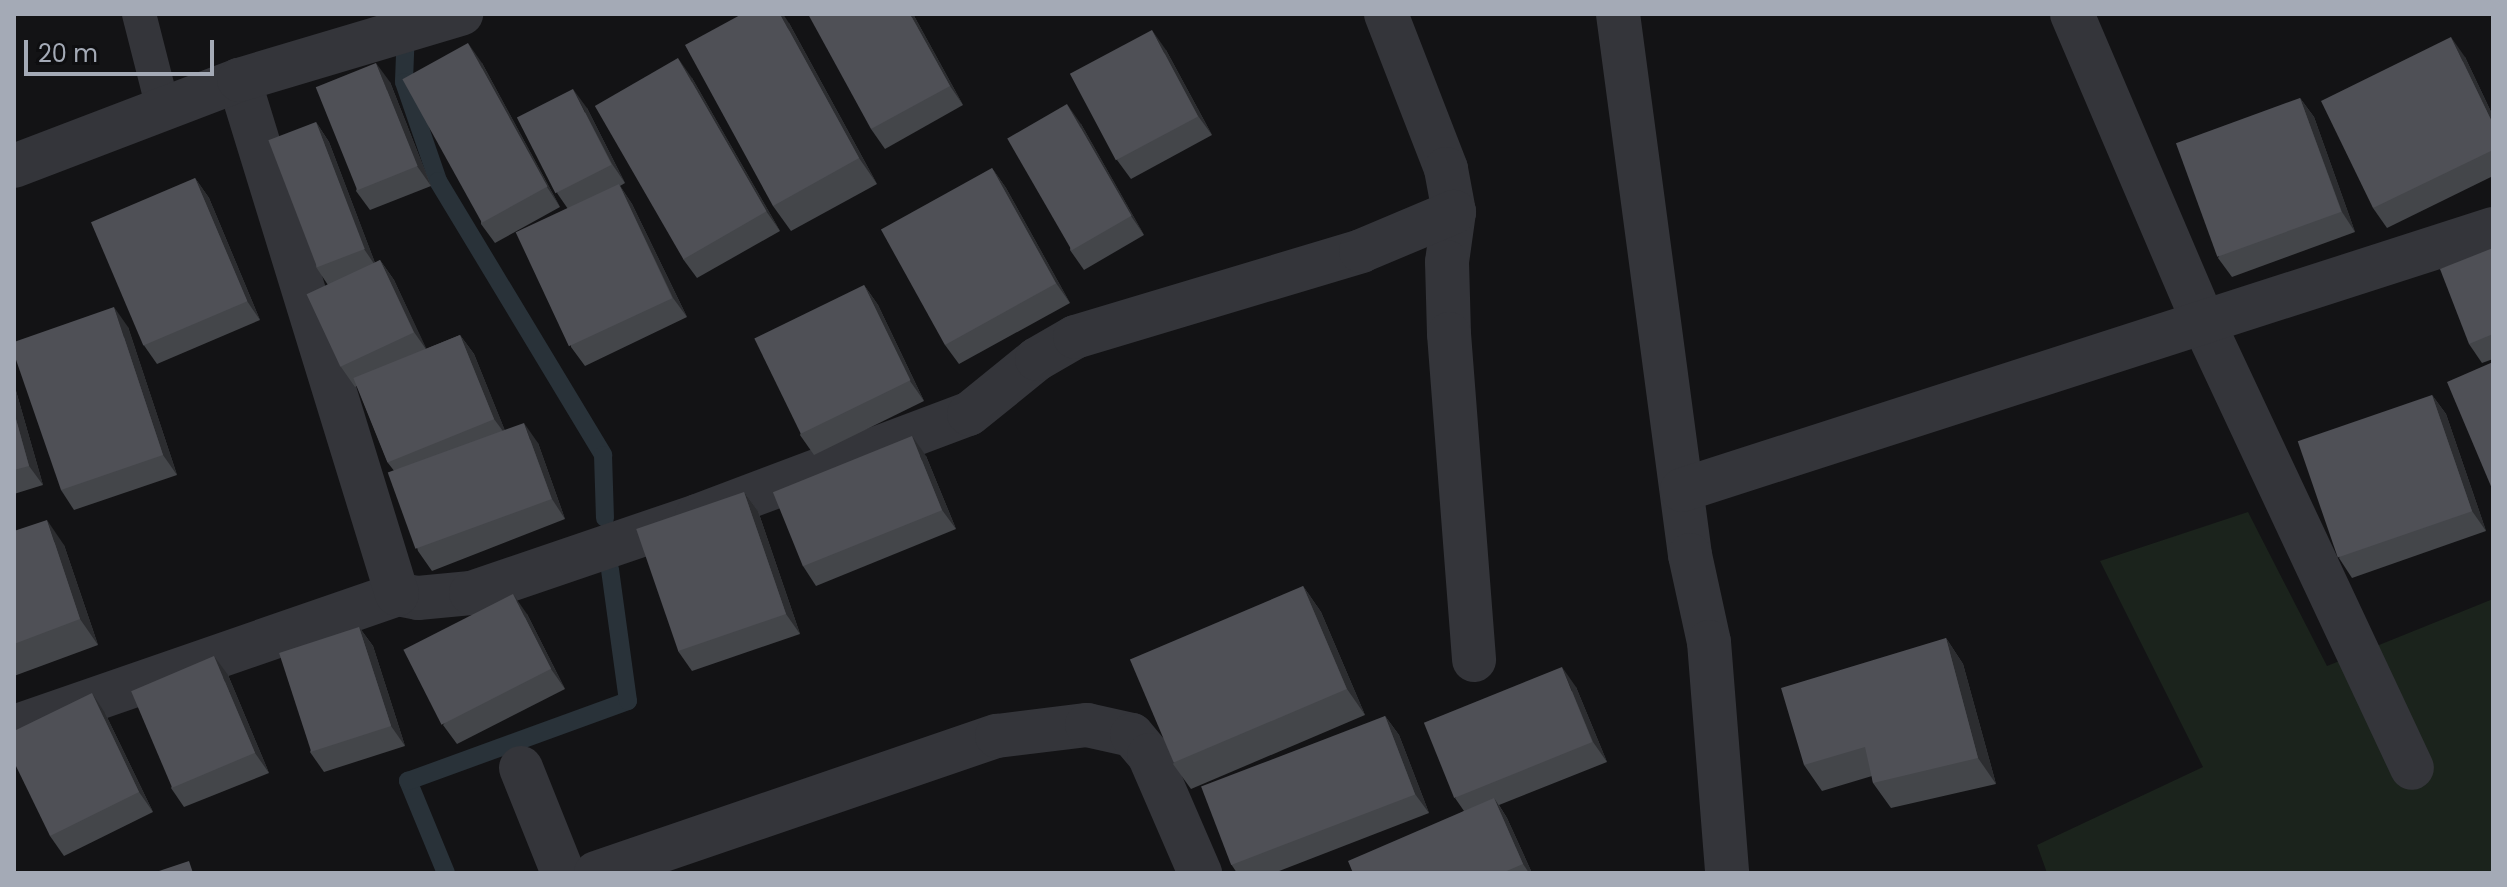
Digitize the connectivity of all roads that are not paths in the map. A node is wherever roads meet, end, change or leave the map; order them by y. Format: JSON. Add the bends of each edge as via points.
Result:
{"nodes":[{"id":1,"x":139,"y":14,"type":"edge"},
{"id":2,"x":1386,"y":14,"type":"edge"},
{"id":3,"x":1618,"y":14,"type":"edge"},
{"id":4,"x":2072,"y":14,"type":"edge"},
{"id":5,"x":459,"y":15,"type":"edge"},
{"id":6,"x":239,"y":80,"type":"junction"},
{"id":7,"x":163,"y":108,"type":"junction"},
{"id":8,"x":14,"y":166,"type":"edge"},
{"id":9,"x":1454,"y":212,"type":"junction"},
{"id":10,"x":2493,"y":229,"type":"edge"},
{"id":11,"x":2204,"y":324,"type":"junction"},
{"id":12,"x":1682,"y":490,"type":"junction"},
{"id":13,"x":397,"y":594,"type":"junction"},
{"id":14,"x":1474,"y":660,"type":"dead end"},
{"id":15,"x":14,"y":727,"type":"edge"},
{"id":16,"x":521,"y":768,"type":"dead end"},
{"id":17,"x":2412,"y":768,"type":"dead end"},
{"id":18,"x":563,"y":873,"type":"edge"},
{"id":19,"x":596,"y":873,"type":"edge"},
{"id":20,"x":1200,"y":873,"type":"edge"},
{"id":21,"x":1727,"y":873,"type":"edge"}],
"edges":[{"from":1,"to":7,"type":"lane"},
{"from":2,"to":9,"type":"street","via":[[1446,169]]},
{"from":3,"to":12,"type":"street"},
{"from":4,"to":11,"type":"street"},
{"from":5,"to":6,"type":"street"},
{"from":6,"to":7,"type":"street"},
{"from":6,"to":13,"type":"street"},
{"from":7,"to":8,"type":"street"},
{"from":9,"to":13,"type":"street","via":[[1361,251],[1075,337],[1037,359],[969,414],[697,516],[471,593],[418,598]]},
{"from":9,"to":14,"type":"street","via":[[1447,262],[1449,334]]},
{"from":10,"to":11,"type":"street"},
{"from":11,"to":12,"type":"street"},
{"from":11,"to":17,"type":"street"},
{"from":12,"to":21,"type":"street","via":[[1709,642]]},
{"from":13,"to":15,"type":"street"},
{"from":16,"to":18,"type":"street"},
{"from":19,"to":20,"type":"street","via":[[997,736],[1087,725],[1132,735],[1149,755]]}]}
